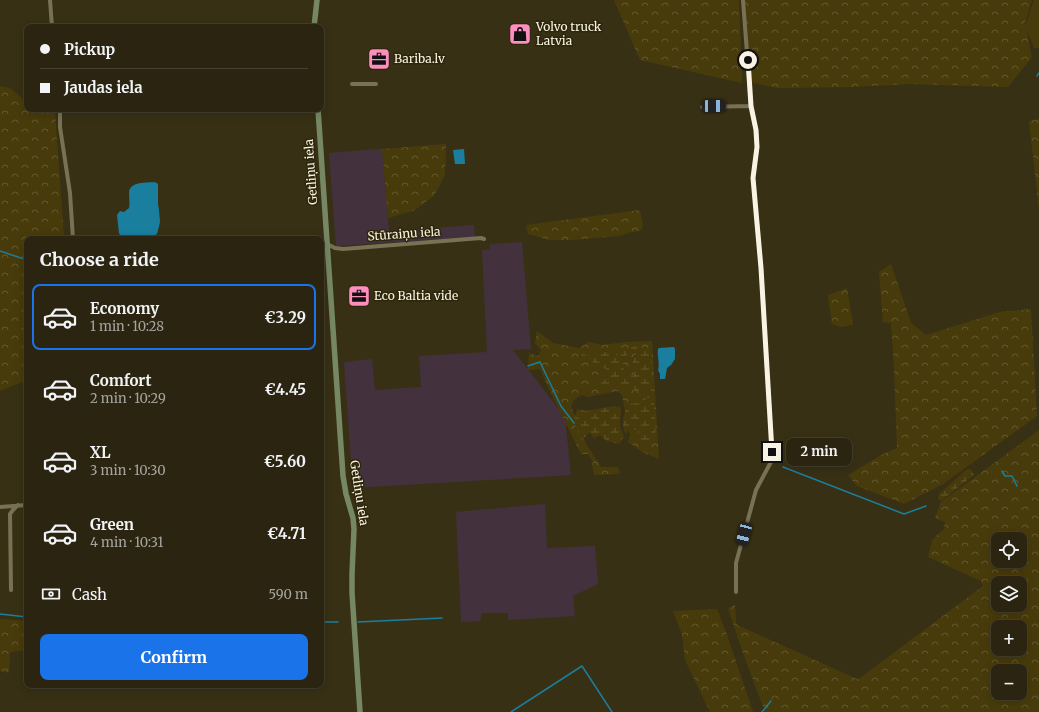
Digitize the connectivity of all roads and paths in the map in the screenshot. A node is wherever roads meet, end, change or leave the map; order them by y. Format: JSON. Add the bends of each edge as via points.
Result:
{"nodes":[{"id":1,"x":50,"y":0,"type":"edge"},
{"id":2,"x":318,"y":0,"type":"edge"},
{"id":3,"x":743,"y":0,"type":"edge"},
{"id":4,"x":52,"y":24,"type":"edge"},
{"id":5,"x":314,"y":24,"type":"edge"},
{"id":6,"x":352,"y":84,"type":"dead end"},
{"id":7,"x":376,"y":84,"type":"dead end"},
{"id":8,"x":751,"y":106,"type":"junction"},
{"id":9,"x":702,"y":107,"type":"dead end"},
{"id":10,"x":60,"y":112,"type":"edge"},
{"id":11,"x":318,"y":112,"type":"edge"},
{"id":12,"x":73,"y":236,"type":"edge"},
{"id":13,"x":484,"y":239,"type":"dead end"},
{"id":14,"x":327,"y":244,"type":"junction"},
{"id":15,"x":24,"y":505,"type":"edge"},
{"id":16,"x":0,"y":506,"type":"edge"},
{"id":17,"x":18,"y":506,"type":"junction"},
{"id":18,"x":11,"y":590,"type":"dead end"},
{"id":19,"x":736,"y":592,"type":"dead end"},
{"id":20,"x":360,"y":712,"type":"edge"}],
"edges":[{"from":1,"to":4,"type":"street"},
{"from":2,"to":5,"type":"street"},
{"from":3,"to":8,"type":"street"},
{"from":6,"to":7,"type":"street"},
{"from":8,"to":9,"type":"street"},
{"from":8,"to":19,"type":"street","via":[[756,130],[757,147],[753,178],[772,460],[756,490],[736,563]]},
{"from":10,"to":12,"type":"street"},
{"from":11,"to":14,"type":"street","name":"Getliņu iela"},
{"from":13,"to":14,"type":"street","name":"Stūraiņu iela","via":[[343,249]]},
{"from":14,"to":20,"type":"street","name":"Getliņu iela","via":[[343,476],[354,529],[352,593]]},
{"from":15,"to":17,"type":"street"},
{"from":16,"to":17,"type":"street"},
{"from":17,"to":18,"type":"street","via":[[10,514]]}]}
